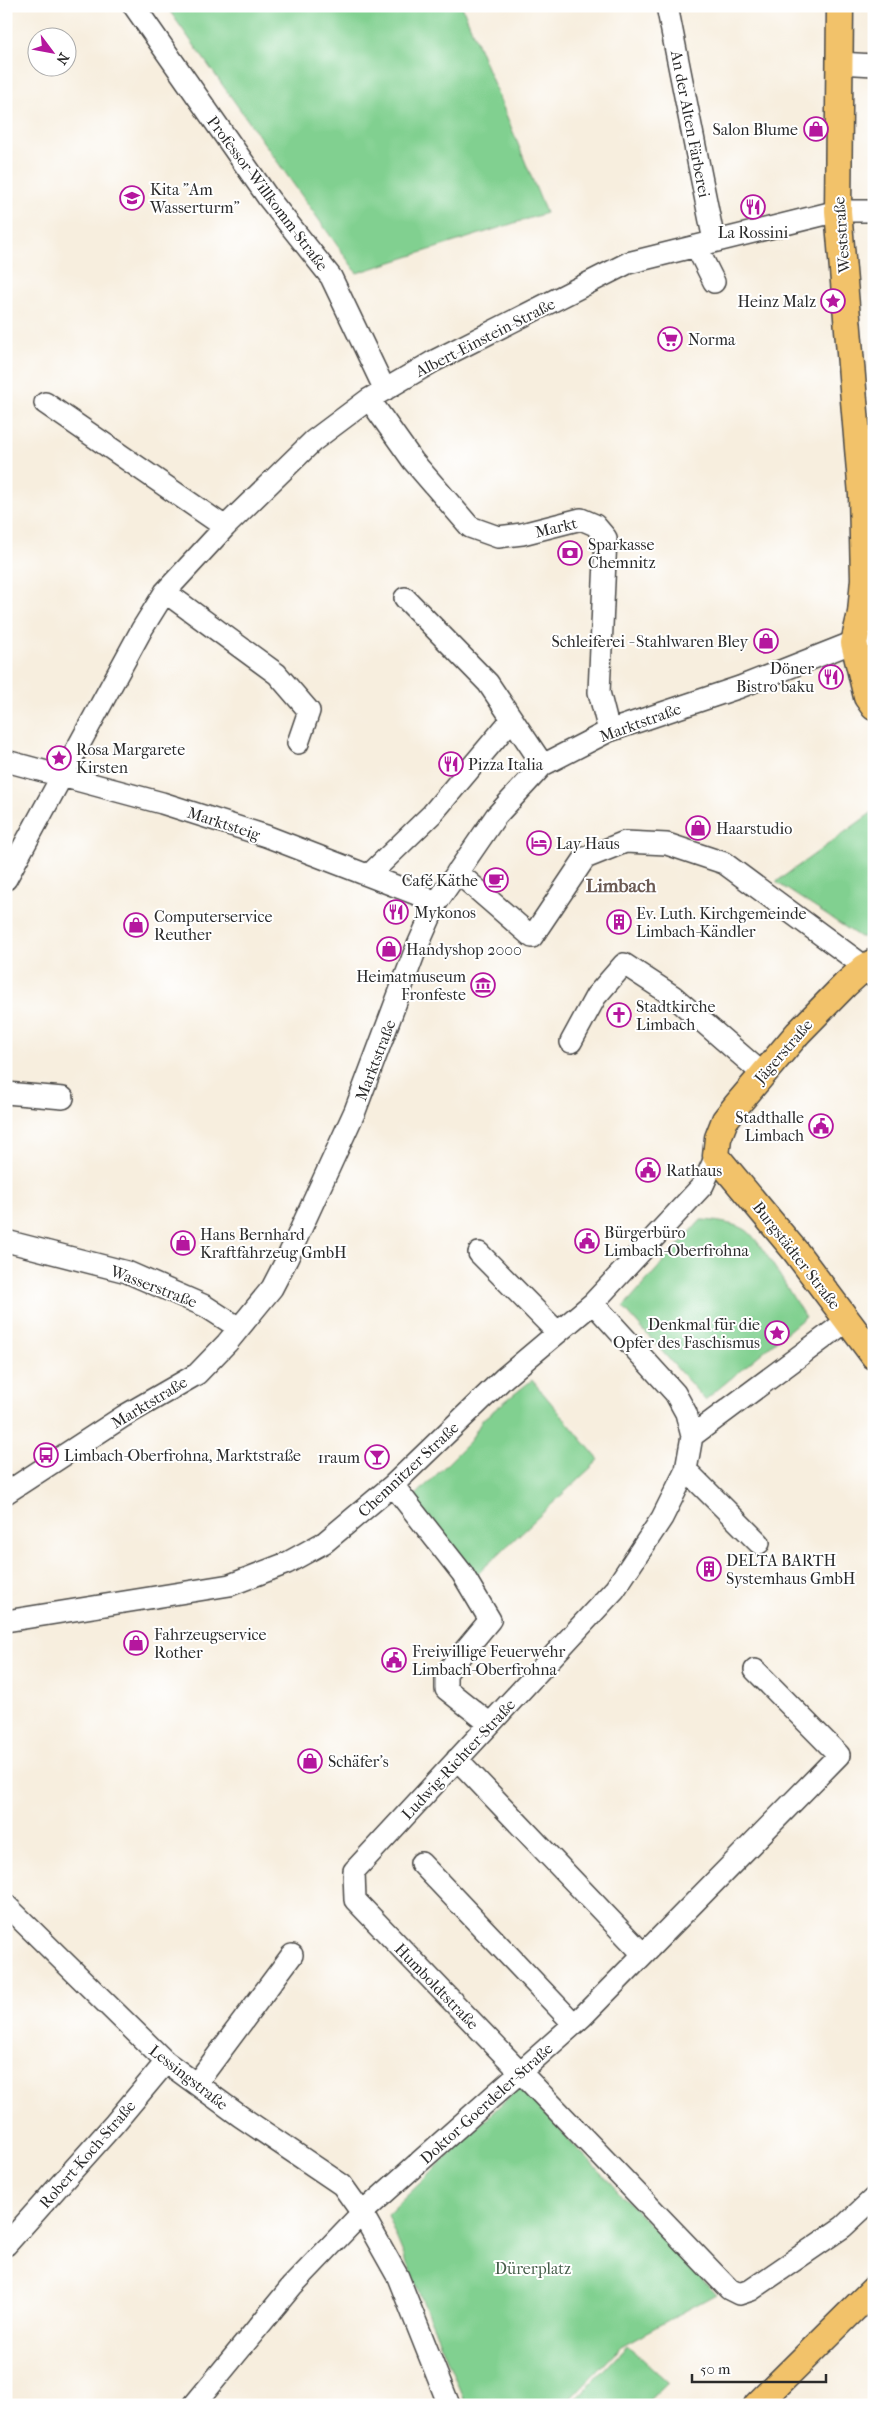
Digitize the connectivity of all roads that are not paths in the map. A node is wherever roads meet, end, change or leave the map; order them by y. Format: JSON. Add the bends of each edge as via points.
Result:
{"nodes":[{"id":1,"x":134,"y":6,"type":"edge"},
{"id":2,"x":667,"y":6,"type":"edge"},
{"id":3,"x":840,"y":6,"type":"edge"},
{"id":4,"x":839,"y":63,"type":"junction"},
{"id":5,"x":874,"y":65,"type":"edge"},
{"id":6,"x":838,"y":211,"type":"junction"},
{"id":7,"x":874,"y":211,"type":"edge"},
{"id":8,"x":705,"y":243,"type":"junction"},
{"id":9,"x":714,"y":282,"type":"dead end"},
{"id":10,"x":377,"y":395,"type":"junction"},
{"id":11,"x":45,"y":403,"type":"dead end"},
{"id":12,"x":225,"y":527,"type":"junction"},
{"id":13,"x":165,"y":592,"type":"junction"},
{"id":14,"x":405,"y":598,"type":"dead end"},
{"id":15,"x":864,"y":638,"type":"edge"},
{"id":16,"x":874,"y":708,"type":"edge"},
{"id":17,"x":512,"y":719,"type":"junction"},
{"id":18,"x":609,"y":731,"type":"junction"},
{"id":19,"x":298,"y":743,"type":"dead end"},
{"id":20,"x":6,"y":761,"type":"edge"},
{"id":21,"x":543,"y":765,"type":"junction"},
{"id":22,"x":62,"y":775,"type":"junction"},
{"id":23,"x":457,"y":872,"type":"junction"},
{"id":24,"x":369,"y":875,"type":"junction"},
{"id":25,"x":6,"y":879,"type":"edge"},
{"id":26,"x":437,"y":902,"type":"junction"},
{"id":27,"x":871,"y":969,"type":"edge"},
{"id":28,"x":571,"y":1042,"type":"dead end"},
{"id":29,"x":763,"y":1074,"type":"junction"},
{"id":30,"x":6,"y":1093,"type":"edge"},
{"id":31,"x":63,"y":1098,"type":"dead end"},
{"id":32,"x":716,"y":1156,"type":"junction"},
{"id":33,"x":6,"y":1241,"type":"edge"},
{"id":34,"x":479,"y":1253,"type":"dead end"},
{"id":35,"x":593,"y":1303,"type":"junction"},
{"id":36,"x":848,"y":1320,"type":"junction"},
{"id":37,"x":239,"y":1328,"type":"junction"},
{"id":38,"x":557,"y":1332,"type":"junction"},
{"id":39,"x":874,"y":1356,"type":"edge"},
{"id":40,"x":692,"y":1436,"type":"junction"},
{"id":41,"x":686,"y":1470,"type":"junction"},
{"id":42,"x":393,"y":1485,"type":"junction"},
{"id":43,"x":6,"y":1493,"type":"edge"},
{"id":44,"x":759,"y":1543,"type":"dead end"},
{"id":45,"x":6,"y":1621,"type":"edge"},
{"id":46,"x":755,"y":1670,"type":"dead end"},
{"id":47,"x":490,"y":1724,"type":"junction"},
{"id":48,"x":457,"y":1759,"type":"junction"},
{"id":49,"x":421,"y":1863,"type":"dead end"},
{"id":50,"x":355,"y":1900,"type":"joint"},
{"id":51,"x":6,"y":1905,"type":"edge"},
{"id":52,"x":643,"y":1954,"type":"junction"},
{"id":53,"x":292,"y":1955,"type":"dead end"},
{"id":54,"x":574,"y":2024,"type":"junction"},
{"id":55,"x":166,"y":2062,"type":"junction"},
{"id":56,"x":519,"y":2072,"type":"junction"},
{"id":57,"x":196,"y":2084,"type":"junction"},
{"id":58,"x":874,"y":2198,"type":"edge"},
{"id":59,"x":362,"y":2213,"type":"junction"},
{"id":60,"x":6,"y":2245,"type":"edge"},
{"id":61,"x":874,"y":2289,"type":"edge"},
{"id":62,"x":194,"y":2405,"type":"edge"},
{"id":63,"x":449,"y":2405,"type":"edge"},
{"id":64,"x":757,"y":2405,"type":"edge"}],
"edges":[{"from":1,"to":10,"type":"street","name":"Professor-Willkomm-Straße","via":[[269,199],[331,277]]},
{"from":2,"to":8,"type":"street","name":"An der Alten Färberei"},
{"from":3,"to":4,"type":"main road","name":"Weststraße"},
{"from":4,"to":5,"type":"street"},
{"from":4,"to":6,"type":"main road","name":"Weststraße"},
{"from":6,"to":7,"type":"street","name":"Albert-Einstein-Straße"},
{"from":6,"to":8,"type":"street","name":"Albert-Einstein-Straße"},
{"from":6,"to":15,"type":"main road","name":"Weststraße","via":[[862,495],[864,579],[861,612]]},
{"from":8,"to":9,"type":"street","name":"An der Alten Färberei"},
{"from":8,"to":10,"type":"street","name":"Albert-Einstein-Straße","via":[[628,263],[434,361]]},
{"from":10,"to":12,"type":"street","name":"Albert-Einstein-Straße","via":[[313,441]]},
{"from":10,"to":18,"type":"street","name":"Markt","via":[[413,461],[470,527],[498,537],[581,519],[595,525],[606,538],[600,692]]},
{"from":11,"to":12,"type":"street"},
{"from":12,"to":13,"type":"street","name":"Albert-Einstein-Straße"},
{"from":13,"to":19,"type":"street","via":[[276,674],[309,711]]},
{"from":13,"to":22,"type":"street","name":"Albert-Einstein-Straße"},
{"from":14,"to":17,"type":"street","via":[[488,683]]},
{"from":15,"to":16,"type":"main road","via":[[867,697]]},
{"from":15,"to":18,"type":"street","name":"Marktstraße","via":[[740,687]]},
{"from":17,"to":21,"type":"street"},
{"from":17,"to":24,"type":"street","via":[[432,814]]},
{"from":18,"to":21,"type":"street","name":"Marktstraße"},
{"from":20,"to":22,"type":"street","name":"Marktsteig"},
{"from":21,"to":23,"type":"street","name":"Marktstraße","via":[[496,816]]},
{"from":22,"to":24,"type":"street","name":"Marktsteig","via":[[258,834]]},
{"from":22,"to":25,"type":"street","name":"Albert-Einstein-Straße"},
{"from":23,"to":26,"type":"street","name":"Marktstraße"},
{"from":23,"to":27,"type":"street","via":[[532,937],[585,858],[625,842],[667,844],[724,863]]},
{"from":24,"to":26,"type":"street","name":"Marktsteig"},
{"from":26,"to":37,"type":"street","name":"Marktstraße","via":[[414,954],[356,1110],[288,1259],[272,1288]]},
{"from":27,"to":29,"type":"main road","name":"Jägerstraße","via":[[798,1033]]},
{"from":28,"to":29,"type":"street","via":[[596,996],[624,964],[674,996]]},
{"from":29,"to":32,"type":"main road","name":"Jägerstraße","via":[[725,1120]]},
{"from":30,"to":31,"type":"street"},
{"from":32,"to":35,"type":"street","name":"Chemnitzer Straße","via":[[703,1185]]},
{"from":32,"to":36,"type":"main road","name":"Burgstädter Straße"},
{"from":33,"to":37,"type":"street","name":"Wasserstraße","via":[[127,1272],[205,1306]]},
{"from":34,"to":38,"type":"street"},
{"from":35,"to":38,"type":"street","name":"Chemnitzer Straße"},
{"from":35,"to":40,"type":"street","name":"Ludwig-Richter-Straße","via":[[674,1393],[686,1413]]},
{"from":36,"to":39,"type":"main road","name":"Burgstädter Straße"},
{"from":36,"to":40,"type":"street"},
{"from":37,"to":43,"type":"street","name":"Marktstraße","via":[[196,1374],[117,1420]]},
{"from":38,"to":42,"type":"street","name":"Chemnitzer Straße","via":[[504,1378]]},
{"from":40,"to":41,"type":"street","name":"Ludwig-Richter-Straße"},
{"from":41,"to":44,"type":"street"},
{"from":41,"to":47,"type":"street","name":"Ludwig-Richter-Straße","via":[[662,1518],[615,1589]]},
{"from":42,"to":45,"type":"street","name":"Chemnitzer Straße","via":[[325,1542],[288,1563],[230,1584]]},
{"from":42,"to":47,"type":"street","via":[[462,1573],[490,1620],[446,1673],[446,1689]]},
{"from":46,"to":52,"type":"street","name":"Doktor-Goerdeler-Straße","via":[[839,1755]]},
{"from":47,"to":48,"type":"street","name":"Ludwig-Richter-Straße"},
{"from":48,"to":50,"type":"street","name":"Ludwig-Richter-Straße","via":[[354,1871]]},
{"from":48,"to":52,"type":"street"},
{"from":49,"to":54,"type":"street"},
{"from":50,"to":56,"type":"street","name":"Humboldtstraße"},
{"from":51,"to":55,"type":"street","name":"Lessingstraße"},
{"from":52,"to":54,"type":"street","name":"Doktor-Goerdeler-Straße"},
{"from":53,"to":57,"type":"street"},
{"from":54,"to":56,"type":"street","name":"Doktor-Goerdeler-Straße"},
{"from":55,"to":57,"type":"street","name":"Lessingstraße"},
{"from":55,"to":60,"type":"street","name":"Robert-Koch-Straße"},
{"from":56,"to":58,"type":"street","via":[[721,2281],[739,2294],[750,2290],[843,2227]]},
{"from":56,"to":59,"type":"street","name":"Doktor-Goerdeler-Straße"},
{"from":57,"to":59,"type":"street","name":"Lessingstraße","via":[[342,2185]]},
{"from":59,"to":62,"type":"street","name":"Doktor-Goerdeler-Straße","via":[[292,2286]]},
{"from":59,"to":63,"type":"street","via":[[398,2277]]},
{"from":61,"to":64,"type":"main road"}]}
